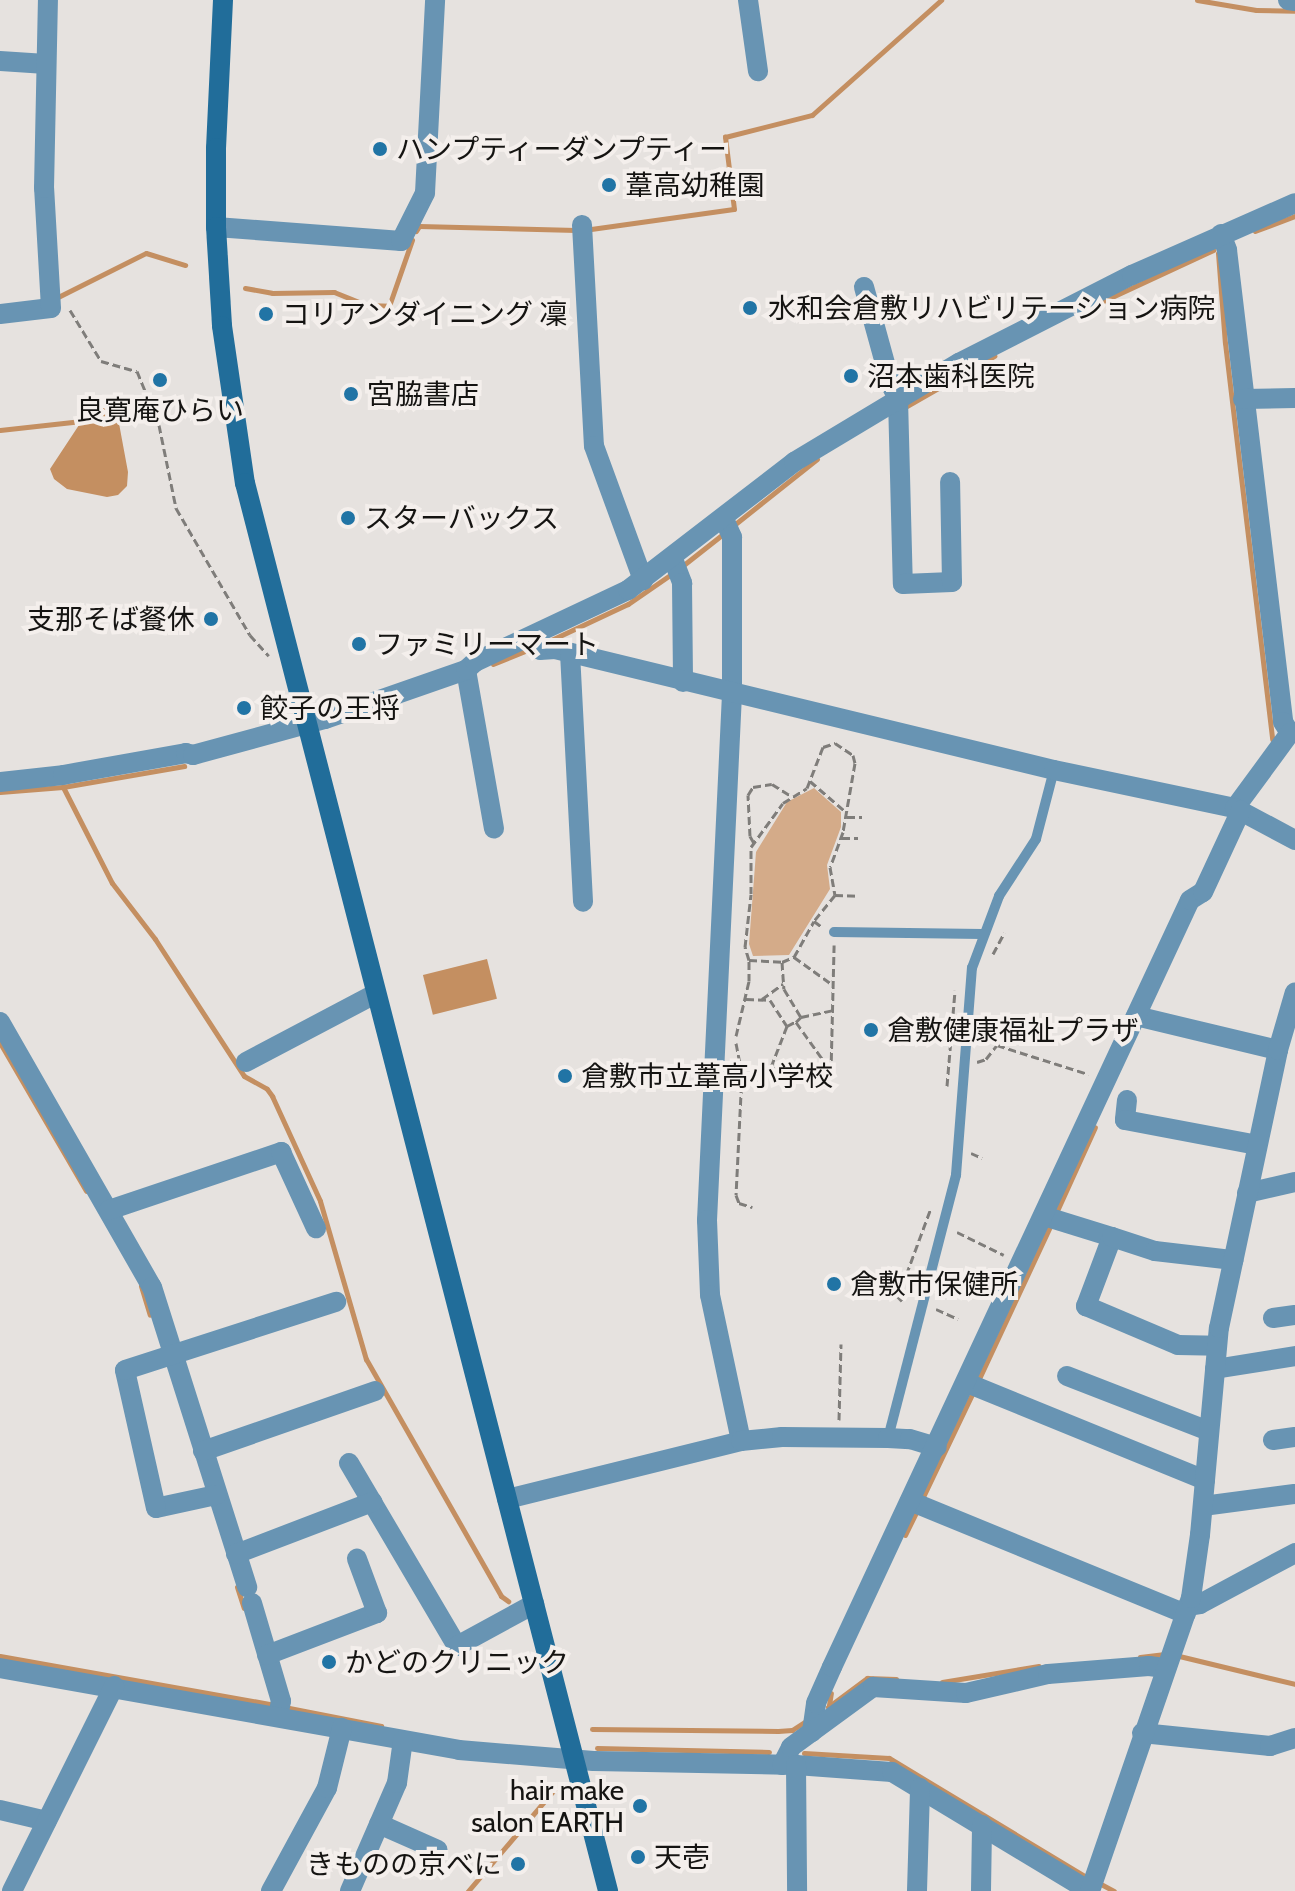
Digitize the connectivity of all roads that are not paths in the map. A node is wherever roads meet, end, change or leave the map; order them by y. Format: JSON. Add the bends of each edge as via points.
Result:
{"nodes":[{"id":1,"x":48,"y":0,"type":"edge"},
{"id":2,"x":223,"y":0,"type":"edge"},
{"id":3,"x":435,"y":0,"type":"edge"},
{"id":4,"x":748,"y":0,"type":"edge"},
{"id":5,"x":1288,"y":0,"type":"edge"},
{"id":6,"x":1295,"y":1,"type":"edge"},
{"id":7,"x":0,"y":61,"type":"edge"},
{"id":8,"x":46,"y":64,"type":"junction"},
{"id":9,"x":758,"y":71,"type":"dead end"},
{"id":10,"x":1295,"y":203,"type":"edge"},
{"id":11,"x":582,"y":225,"type":"dead end"},
{"id":12,"x":216,"y":227,"type":"junction"},
{"id":13,"x":1224,"y":242,"type":"junction"},
{"id":14,"x":864,"y":287,"type":"dead end"},
{"id":15,"x":0,"y":314,"type":"edge"},
{"id":16,"x":1295,"y":398,"type":"edge"},
{"id":17,"x":1243,"y":399,"type":"junction"},
{"id":18,"x":898,"y":405,"type":"junction"},
{"id":19,"x":950,"y":482,"type":"dead end"},
{"id":20,"x":727,"y":526,"type":"junction"},
{"id":21,"x":675,"y":566,"type":"junction"},
{"id":22,"x":643,"y":580,"type":"junction"},
{"id":23,"x":534,"y":643,"type":"junction"},
{"id":24,"x":570,"y":653,"type":"junction"},
{"id":25,"x":466,"y":670,"type":"junction"},
{"id":26,"x":683,"y":682,"type":"junction"},
{"id":27,"x":732,"y":694,"type":"junction"},
{"id":28,"x":307,"y":724,"type":"junction"},
{"id":29,"x":1292,"y":730,"type":"edge"},
{"id":30,"x":1054,"y":770,"type":"junction"},
{"id":31,"x":0,"y":782,"type":"edge"},
{"id":32,"x":1238,"y":809,"type":"junction"},
{"id":33,"x":494,"y":829,"type":"dead end"},
{"id":34,"x":1295,"y":840,"type":"edge"},
{"id":35,"x":583,"y":902,"type":"dead end"},
{"id":36,"x":834,"y":932,"type":"road end"},
{"id":37,"x":982,"y":934,"type":"junction"},
{"id":38,"x":1295,"y":992,"type":"edge"},
{"id":39,"x":375,"y":994,"type":"junction"},
{"id":40,"x":1141,"y":1018,"type":"junction"},
{"id":41,"x":0,"y":1022,"type":"edge"},
{"id":42,"x":1278,"y":1050,"type":"junction"},
{"id":43,"x":246,"y":1062,"type":"dead end"},
{"id":44,"x":1295,"y":1068,"type":"edge"},
{"id":45,"x":1273,"y":1073,"type":"junction"},
{"id":46,"x":1127,"y":1100,"type":"dead end"},
{"id":47,"x":1257,"y":1145,"type":"junction"},
{"id":48,"x":1295,"y":1182,"type":"edge"},
{"id":49,"x":1247,"y":1193,"type":"junction"},
{"id":50,"x":109,"y":1210,"type":"junction"},
{"id":51,"x":1049,"y":1218,"type":"junction"},
{"id":52,"x":316,"y":1228,"type":"dead end"},
{"id":53,"x":1112,"y":1237,"type":"junction"},
{"id":54,"x":1233,"y":1260,"type":"junction"},
{"id":55,"x":336,"y":1302,"type":"dead end"},
{"id":56,"x":1295,"y":1315,"type":"edge"},
{"id":57,"x":1273,"y":1318,"type":"dead end"},
{"id":58,"x":1217,"y":1346,"type":"junction"},
{"id":59,"x":1295,"y":1356,"type":"edge"},
{"id":60,"x":168,"y":1357,"type":"junction"},
{"id":61,"x":1215,"y":1369,"type":"junction"},
{"id":62,"x":1067,"y":1376,"type":"dead end"},
{"id":63,"x":972,"y":1385,"type":"junction"},
{"id":64,"x":375,"y":1391,"type":"dead end"},
{"id":65,"x":1209,"y":1431,"type":"junction"},
{"id":66,"x":1295,"y":1437,"type":"edge"},
{"id":67,"x":888,"y":1438,"type":"junction"},
{"id":68,"x":1273,"y":1440,"type":"dead end"},
{"id":69,"x":741,"y":1441,"type":"junction"},
{"id":70,"x":937,"y":1447,"type":"junction"},
{"id":71,"x":203,"y":1451,"type":"junction"},
{"id":72,"x":349,"y":1463,"type":"dead end"},
{"id":73,"x":1205,"y":1480,"type":"junction"},
{"id":74,"x":1294,"y":1494,"type":"edge"},
{"id":75,"x":212,"y":1496,"type":"junction"},
{"id":76,"x":507,"y":1499,"type":"junction"},
{"id":77,"x":372,"y":1502,"type":"junction"},
{"id":78,"x":915,"y":1504,"type":"junction"},
{"id":79,"x":1203,"y":1506,"type":"junction"},
{"id":80,"x":1295,"y":1553,"type":"edge"},
{"id":81,"x":236,"y":1554,"type":"junction"},
{"id":82,"x":357,"y":1559,"type":"dead end"},
{"id":83,"x":534,"y":1604,"type":"junction"},
{"id":84,"x":1187,"y":1610,"type":"junction"},
{"id":85,"x":267,"y":1655,"type":"junction"},
{"id":86,"x":1168,"y":1659,"type":"junction"},
{"id":87,"x":0,"y":1668,"type":"edge"},
{"id":88,"x":114,"y":1686,"type":"junction"},
{"id":89,"x":280,"y":1710,"type":"junction"},
{"id":90,"x":813,"y":1722,"type":"junction"},
{"id":91,"x":342,"y":1728,"type":"junction"},
{"id":92,"x":1142,"y":1733,"type":"junction"},
{"id":93,"x":1295,"y":1738,"type":"edge"},
{"id":94,"x":403,"y":1740,"type":"junction"},
{"id":95,"x":574,"y":1760,"type":"junction"},
{"id":96,"x":789,"y":1765,"type":"junction"},
{"id":97,"x":920,"y":1788,"type":"junction"},
{"id":98,"x":0,"y":1810,"type":"edge"},
{"id":99,"x":47,"y":1821,"type":"junction"},
{"id":100,"x":379,"y":1824,"type":"junction"},
{"id":101,"x":982,"y":1825,"type":"junction"},
{"id":102,"x":438,"y":1850,"type":"dead end"},
{"id":103,"x":1092,"y":1886,"type":"edge"},
{"id":104,"x":12,"y":1891,"type":"edge"},
{"id":105,"x":271,"y":1891,"type":"edge"},
{"id":106,"x":350,"y":1891,"type":"edge"},
{"id":107,"x":608,"y":1891,"type":"edge"},
{"id":108,"x":797,"y":1891,"type":"edge"},
{"id":109,"x":917,"y":1891,"type":"edge"},
{"id":110,"x":981,"y":1891,"type":"edge"}],
"edges":[{"from":1,"to":8,"type":"street"},
{"from":2,"to":12,"type":"street"},
{"from":3,"to":12,"type":"street","via":[[425,193],[401,241]]},
{"from":4,"to":9,"type":"street"},
{"from":5,"to":6,"type":"street"},
{"from":7,"to":8,"type":"street"},
{"from":8,"to":15,"type":"street","via":[[44,188],[50,302]]},
{"from":10,"to":13,"type":"street"},
{"from":11,"to":22,"type":"street","via":[[594,446]]},
{"from":12,"to":28,"type":"street","via":[[222,326],[245,483]]},
{"from":13,"to":17,"type":"street"},
{"from":13,"to":18,"type":"street","via":[[1029,326]]},
{"from":14,"to":18,"type":"street"},
{"from":16,"to":17,"type":"street"},
{"from":17,"to":29,"type":"street","via":[[1283,722]]},
{"from":18,"to":19,"type":"street","via":[[903,584],[952,582]]},
{"from":18,"to":20,"type":"street","via":[[794,462]]},
{"from":20,"to":21,"type":"street"},
{"from":20,"to":27,"type":"street"},
{"from":21,"to":22,"type":"street"},
{"from":21,"to":26,"type":"street","via":[[682,583]]},
{"from":22,"to":23,"type":"street"},
{"from":23,"to":24,"type":"street"},
{"from":23,"to":25,"type":"street","via":[[475,662]]},
{"from":24,"to":26,"type":"street"},
{"from":24,"to":35,"type":"street"},
{"from":25,"to":28,"type":"street"},
{"from":25,"to":33,"type":"street"},
{"from":26,"to":27,"type":"street"},
{"from":27,"to":30,"type":"street"},
{"from":27,"to":69,"type":"street","via":[[707,1220],[710,1295]]},
{"from":28,"to":31,"type":"street","via":[[193,755]]},
{"from":28,"to":39,"type":"street"},
{"from":29,"to":32,"type":"street"},
{"from":30,"to":32,"type":"street"},
{"from":30,"to":37,"type":"lane","via":[[1036,839]]},
{"from":32,"to":34,"type":"street"},
{"from":32,"to":40,"type":"street","via":[[1203,892],[1190,900]]},
{"from":36,"to":37,"type":"lane"},
{"from":37,"to":67,"type":"lane","via":[[968,994],[956,1175]]},
{"from":38,"to":42,"type":"street"},
{"from":39,"to":43,"type":"street"},
{"from":39,"to":76,"type":"street"},
{"from":40,"to":42,"type":"street"},
{"from":40,"to":51,"type":"street","via":[[1107,1080]]},
{"from":41,"to":50,"type":"street"},
{"from":42,"to":45,"type":"street"},
{"from":44,"to":45,"type":"street"},
{"from":45,"to":47,"type":"street"},
{"from":46,"to":47,"type":"street","via":[[1125,1120]]},
{"from":47,"to":49,"type":"street"},
{"from":48,"to":49,"type":"street"},
{"from":49,"to":54,"type":"street"},
{"from":50,"to":52,"type":"street","via":[[281,1152]]},
{"from":50,"to":60,"type":"street","via":[[152,1287]]},
{"from":51,"to":53,"type":"street"},
{"from":51,"to":63,"type":"street","via":[[1022,1263]]},
{"from":53,"to":54,"type":"street","via":[[1155,1251]]},
{"from":53,"to":58,"type":"street","via":[[1086,1306],[1178,1345]]},
{"from":54,"to":58,"type":"street"},
{"from":55,"to":60,"type":"street"},
{"from":56,"to":57,"type":"street"},
{"from":58,"to":61,"type":"street"},
{"from":59,"to":61,"type":"street"},
{"from":60,"to":71,"type":"street"},
{"from":60,"to":75,"type":"street","via":[[125,1370],[156,1508]]},
{"from":61,"to":65,"type":"street"},
{"from":62,"to":65,"type":"street"},
{"from":63,"to":70,"type":"street"},
{"from":63,"to":73,"type":"street"},
{"from":64,"to":71,"type":"street"},
{"from":65,"to":73,"type":"street"},
{"from":66,"to":68,"type":"street"},
{"from":67,"to":69,"type":"street"},
{"from":67,"to":70,"type":"street"},
{"from":69,"to":76,"type":"street"},
{"from":70,"to":78,"type":"street"},
{"from":71,"to":75,"type":"street"},
{"from":72,"to":77,"type":"street"},
{"from":73,"to":79,"type":"street"},
{"from":74,"to":79,"type":"street"},
{"from":75,"to":81,"type":"street"},
{"from":76,"to":83,"type":"street"},
{"from":77,"to":81,"type":"street"},
{"from":77,"to":83,"type":"street","via":[[457,1646]]},
{"from":78,"to":84,"type":"street"},
{"from":78,"to":90,"type":"street"},
{"from":79,"to":84,"type":"street"},
{"from":80,"to":84,"type":"street"},
{"from":81,"to":85,"type":"street"},
{"from":82,"to":85,"type":"street","via":[[377,1613]]},
{"from":83,"to":95,"type":"street"},
{"from":84,"to":86,"type":"street"},
{"from":85,"to":89,"type":"street"},
{"from":86,"to":90,"type":"street","via":[[1149,1666],[1048,1674],[966,1693],[873,1687]]},
{"from":86,"to":92,"type":"street"},
{"from":87,"to":88,"type":"street"},
{"from":88,"to":89,"type":"street"},
{"from":88,"to":99,"type":"street"},
{"from":89,"to":91,"type":"street"},
{"from":90,"to":96,"type":"street","via":[[791,1747]]},
{"from":91,"to":94,"type":"street"},
{"from":91,"to":105,"type":"street","via":[[327,1788]]},
{"from":92,"to":93,"type":"street","via":[[1270,1746]]},
{"from":92,"to":103,"type":"street"},
{"from":94,"to":95,"type":"street"},
{"from":94,"to":100,"type":"street","via":[[397,1783]]},
{"from":95,"to":96,"type":"street"},
{"from":95,"to":107,"type":"street"},
{"from":96,"to":97,"type":"street","via":[[892,1772]]},
{"from":96,"to":108,"type":"street"},
{"from":97,"to":101,"type":"street"},
{"from":97,"to":109,"type":"street"},
{"from":98,"to":99,"type":"street"},
{"from":99,"to":104,"type":"street"},
{"from":100,"to":102,"type":"street"},
{"from":100,"to":106,"type":"street"},
{"from":101,"to":103,"type":"street"},
{"from":101,"to":110,"type":"street"}]}
